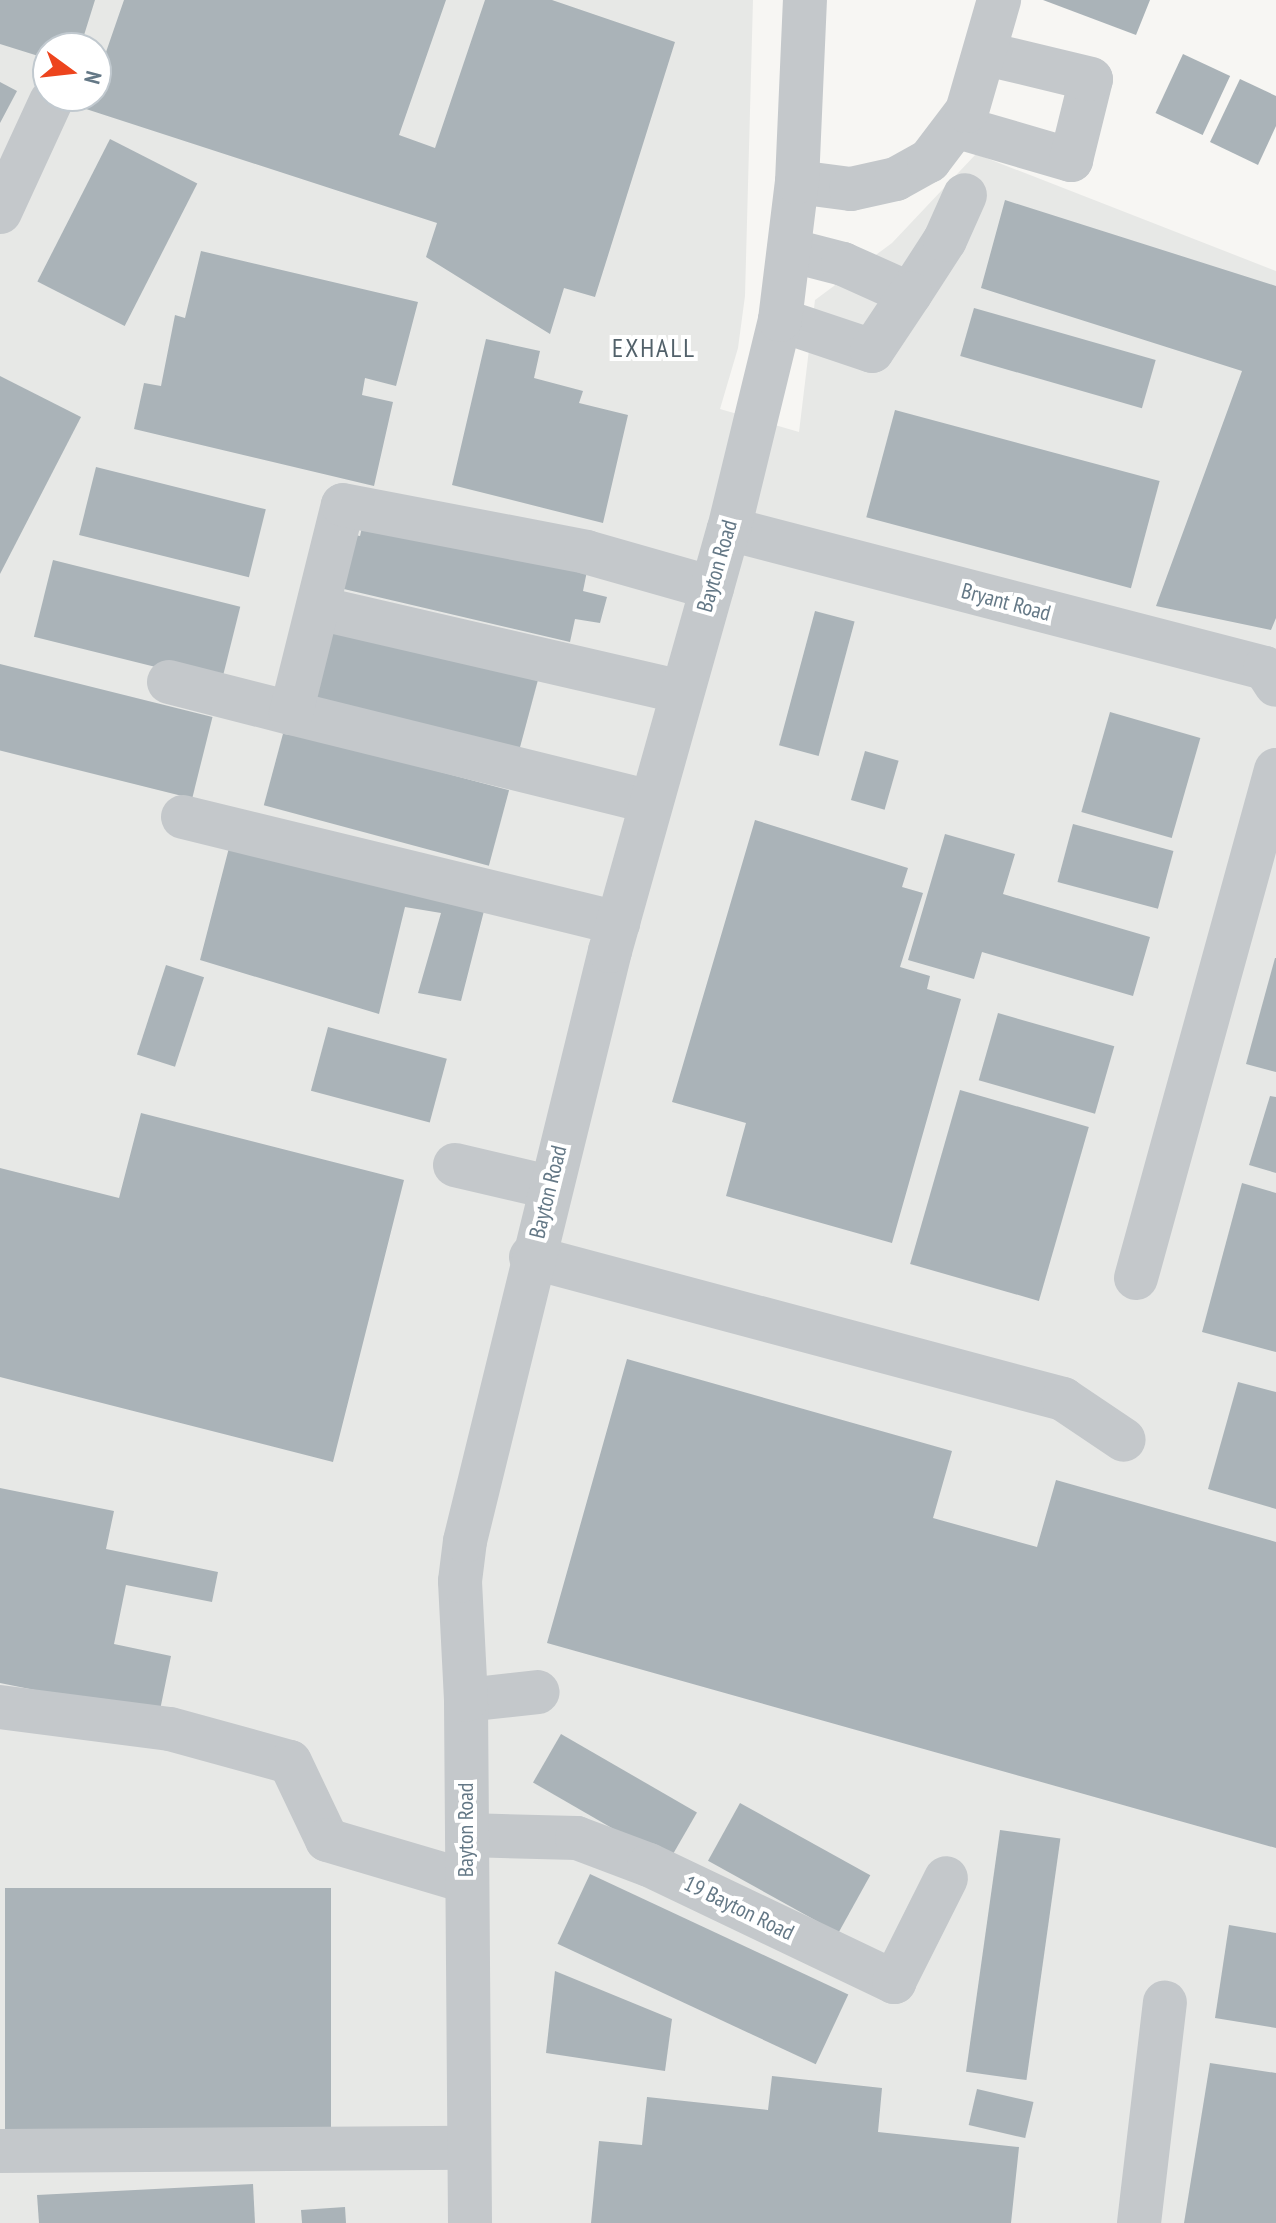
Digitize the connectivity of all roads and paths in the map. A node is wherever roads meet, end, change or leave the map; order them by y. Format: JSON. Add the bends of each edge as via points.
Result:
{"nodes":[{"id":1,"x":805,"y":0,"type":"edge"},
{"id":2,"x":999,"y":0,"type":"edge"},
{"id":3,"x":987,"y":54,"type":"junction"},
{"id":4,"x":46,"y":112,"type":"edge"},
{"id":5,"x":958,"y":127,"type":"junction"},
{"id":6,"x":797,"y":182,"type":"junction"},
{"id":7,"x":965,"y":195,"type":"dead end"},
{"id":8,"x":0,"y":212,"type":"edge"},
{"id":9,"x":789,"y":250,"type":"junction"},
{"id":10,"x":910,"y":294,"type":"junction"},
{"id":11,"x":780,"y":320,"type":"junction"},
{"id":12,"x":729,"y":529,"type":"junction"},
{"id":13,"x":712,"y":588,"type":"junction"},
{"id":14,"x":318,"y":608,"type":"junction"},
{"id":15,"x":169,"y":682,"type":"dead end"},
{"id":16,"x":1276,"y":685,"type":"edge"},
{"id":17,"x":681,"y":692,"type":"junction"},
{"id":18,"x":291,"y":713,"type":"junction"},
{"id":19,"x":1276,"y":770,"type":"edge"},
{"id":20,"x":651,"y":802,"type":"junction"},
{"id":21,"x":183,"y":817,"type":"dead end"},
{"id":22,"x":618,"y":923,"type":"junction"},
{"id":23,"x":455,"y":1165,"type":"dead end"},
{"id":24,"x":549,"y":1187,"type":"junction"},
{"id":25,"x":531,"y":1257,"type":"junction"},
{"id":26,"x":1136,"y":1278,"type":"dead end"},
{"id":27,"x":1124,"y":1440,"type":"dead end"},
{"id":28,"x":538,"y":1692,"type":"dead end"},
{"id":29,"x":466,"y":1700,"type":"junction"},
{"id":30,"x":0,"y":1707,"type":"edge"},
{"id":31,"x":467,"y":1835,"type":"junction"},
{"id":32,"x":946,"y":1878,"type":"dead end"},
{"id":33,"x":465,"y":1881,"type":"junction"},
{"id":34,"x":1165,"y":2003,"type":"dead end"},
{"id":35,"x":465,"y":2148,"type":"junction"},
{"id":36,"x":0,"y":2151,"type":"edge"},
{"id":37,"x":470,"y":2223,"type":"edge"},
{"id":38,"x":1139,"y":2223,"type":"edge"}],
"edges":[{"from":1,"to":6,"type":"street","name":"Bayton Road"},
{"from":2,"to":3,"type":"street"},
{"from":3,"to":5,"type":"street"},
{"from":3,"to":5,"type":"street","via":[[1091,79],[1071,160]]},
{"from":4,"to":8,"type":"street"},
{"from":5,"to":6,"type":"street","via":[[929,161],[896,179],[851,189]]},
{"from":6,"to":9,"type":"street","name":"Bayton Road"},
{"from":7,"to":10,"type":"street","via":[[945,240]]},
{"from":9,"to":10,"type":"street","via":[[843,264]]},
{"from":9,"to":11,"type":"street","name":"Bayton Road"},
{"from":10,"to":11,"type":"street","via":[[872,351]]},
{"from":11,"to":12,"type":"street","name":"Bayton Road"},
{"from":12,"to":13,"type":"street","name":"Bayton Road"},
{"from":12,"to":16,"type":"street","name":"Bryant Road","via":[[1265,668]]},
{"from":13,"to":14,"type":"street","via":[[586,552],[343,505]]},
{"from":13,"to":17,"type":"street","name":"Bayton Road"},
{"from":14,"to":17,"type":"street"},
{"from":14,"to":18,"type":"street"},
{"from":15,"to":18,"type":"street"},
{"from":17,"to":20,"type":"street","name":"Bayton Road"},
{"from":18,"to":20,"type":"street"},
{"from":19,"to":26,"type":"street"},
{"from":20,"to":22,"type":"street","name":"Bayton Road"},
{"from":21,"to":22,"type":"street"},
{"from":22,"to":24,"type":"street","name":"Bayton Road"},
{"from":23,"to":24,"type":"street"},
{"from":24,"to":25,"type":"street","name":"Bayton Road"},
{"from":25,"to":27,"type":"street","via":[[1063,1399]]},
{"from":25,"to":29,"type":"street","name":"Bayton Road","via":[[452,1538],[460,1581]]},
{"from":28,"to":29,"type":"street"},
{"from":29,"to":31,"type":"street","name":"Bayton Road"},
{"from":30,"to":33,"type":"street","via":[[170,1729],[290,1762],[327,1840]]},
{"from":31,"to":32,"type":"street","name":"19 Bayton Road","via":[[577,1838],[649,1865],[894,1982]]},
{"from":31,"to":33,"type":"street","name":"Bayton Road"},
{"from":33,"to":35,"type":"street","name":"Bayton Road"},
{"from":34,"to":38,"type":"street"},
{"from":35,"to":36,"type":"street"},
{"from":35,"to":37,"type":"street","name":"Bayton Road"}]}
